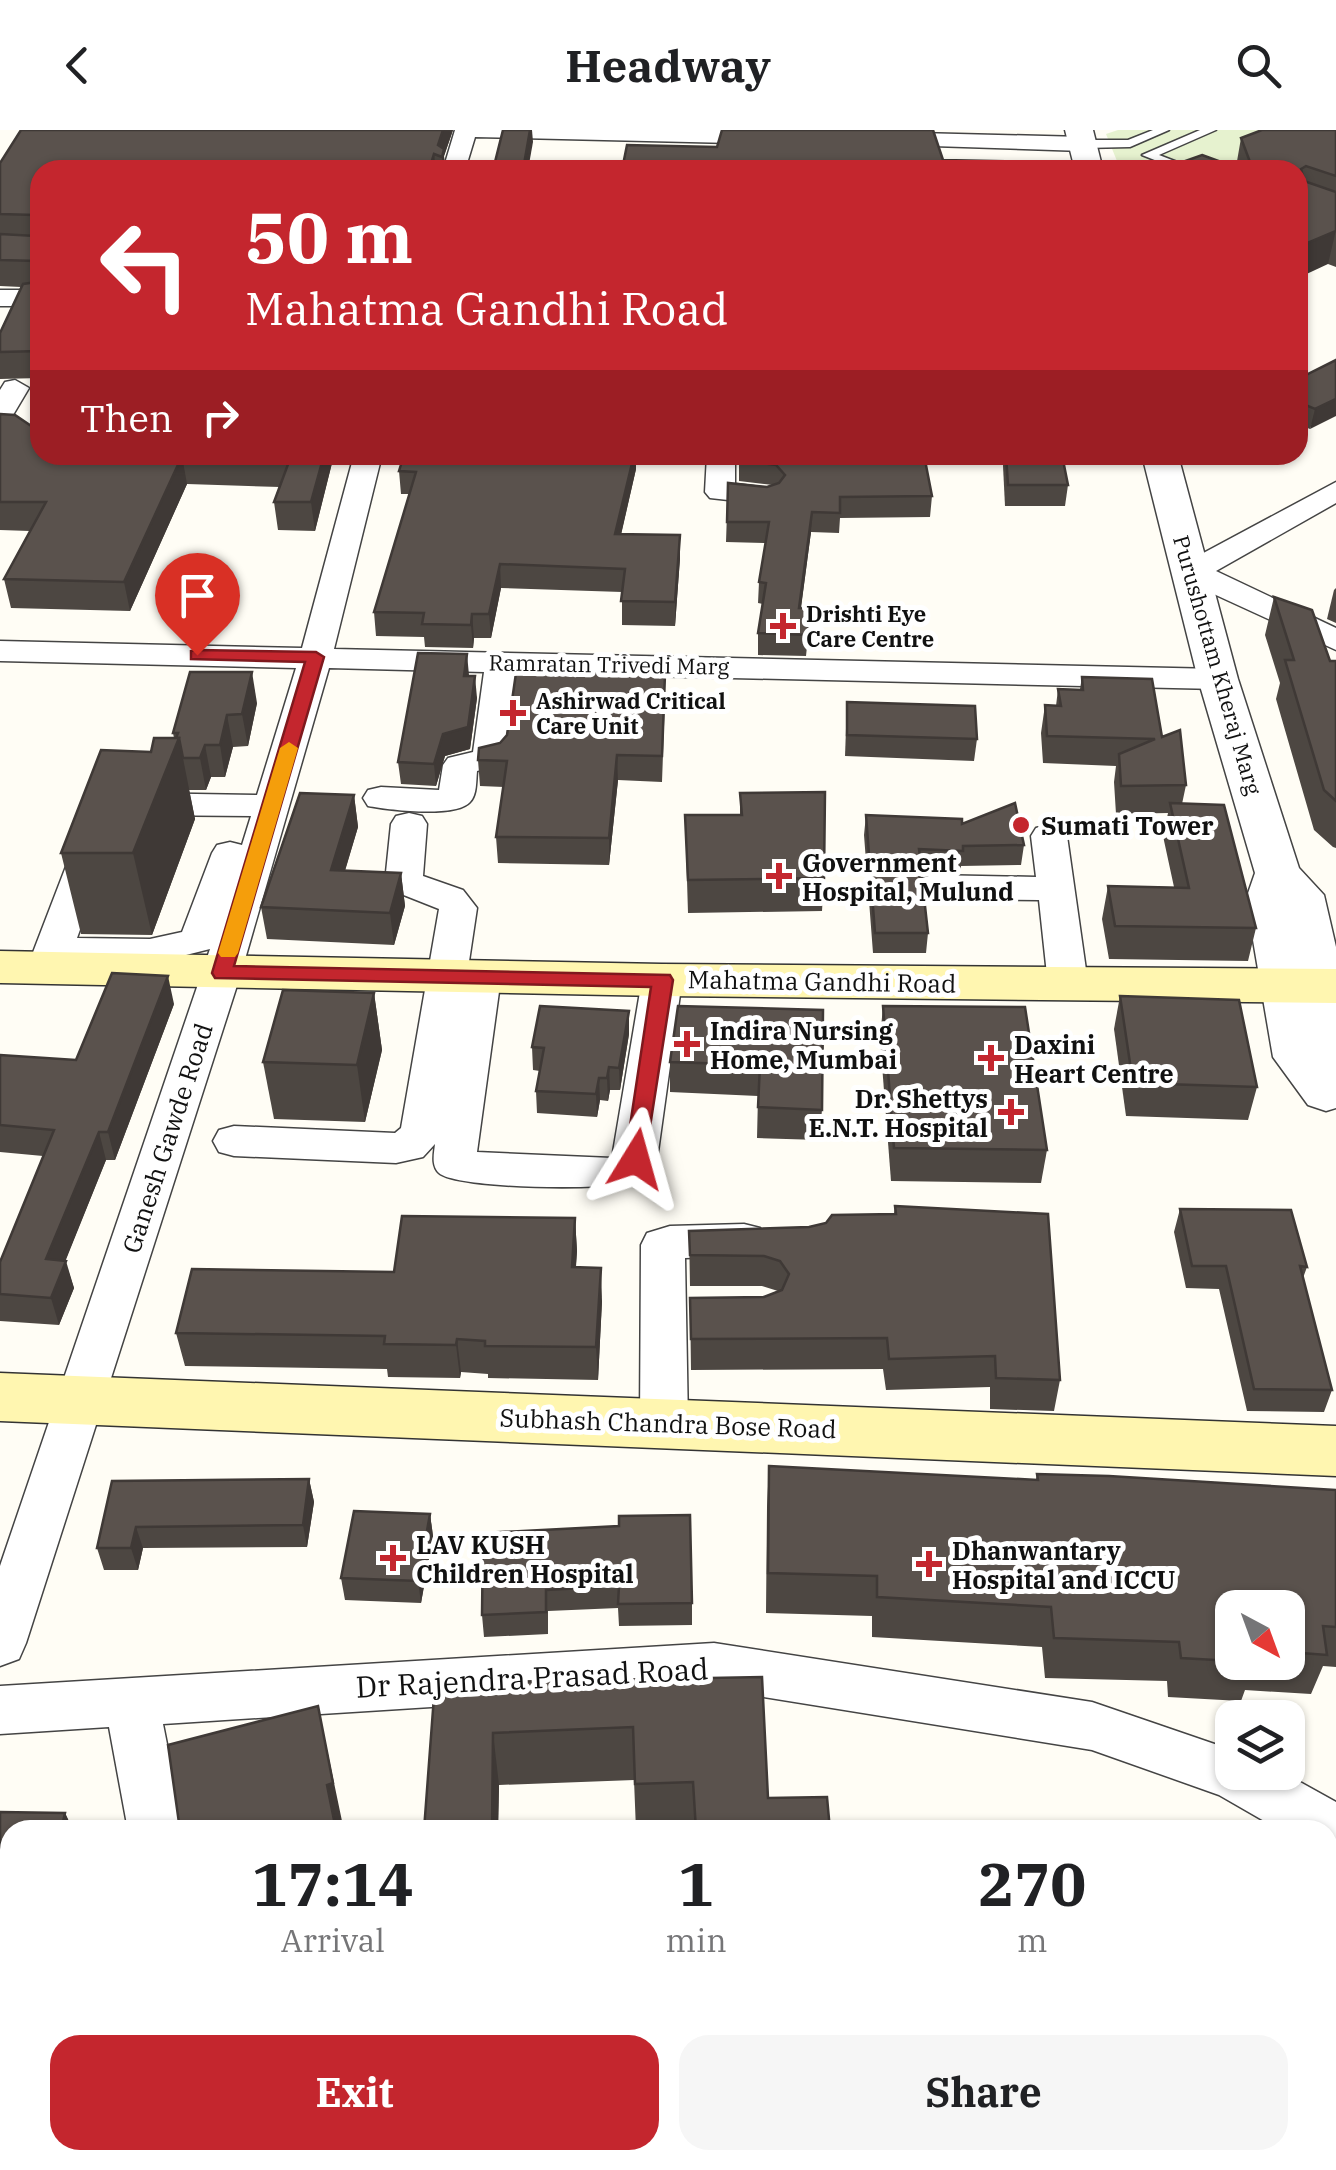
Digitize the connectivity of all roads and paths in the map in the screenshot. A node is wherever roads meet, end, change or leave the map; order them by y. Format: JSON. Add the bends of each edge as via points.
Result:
{"nodes":[{"id":1,"x":469,"y":130,"type":"edge"},
{"id":2,"x":1164,"y":130,"type":"edge"},
{"id":3,"x":1210,"y":130,"type":"edge"},
{"id":4,"x":794,"y":138,"type":"edge"},
{"id":5,"x":849,"y":139,"type":"edge"},
{"id":6,"x":955,"y":149,"type":"edge"},
{"id":7,"x":1084,"y":150,"type":"edge"},
{"id":8,"x":1148,"y":155,"type":"junction"},
{"id":9,"x":458,"y":160,"type":"edge"},
{"id":10,"x":1163,"y":160,"type":"edge"},
{"id":11,"x":0,"y":298,"type":"edge"},
{"id":12,"x":30,"y":298,"type":"edge"},
{"id":13,"x":15,"y":388,"type":"dead end"},
{"id":14,"x":0,"y":414,"type":"edge"},
{"id":15,"x":365,"y":465,"type":"edge"},
{"id":16,"x":721,"y":465,"type":"edge"},
{"id":17,"x":1163,"y":465,"type":"edge"},
{"id":18,"x":1336,"y":491,"type":"edge"},
{"id":19,"x":765,"y":495,"type":"edge"},
{"id":20,"x":1192,"y":572,"type":"junction"},
{"id":21,"x":1336,"y":640,"type":"edge"},
{"id":22,"x":0,"y":651,"type":"edge"},
{"id":23,"x":316,"y":657,"type":"junction"},
{"id":24,"x":502,"y":662,"type":"junction"},
{"id":25,"x":1218,"y":679,"type":"junction"},
{"id":26,"x":381,"y":798,"type":"dead end"},
{"id":27,"x":260,"y":806,"type":"junction"},
{"id":28,"x":410,"y":824,"type":"dead end"},
{"id":29,"x":1049,"y":836,"type":"dead end"},
{"id":30,"x":932,"y":887,"type":"dead end"},
{"id":31,"x":1056,"y":888,"type":"junction"},
{"id":32,"x":1305,"y":890,"type":"edge"},
{"id":33,"x":33,"y":961,"type":"edge"},
{"id":34,"x":222,"y":973,"type":"junction"},
{"id":35,"x":1321,"y":973,"type":"edge"},
{"id":36,"x":465,"y":977,"type":"junction"},
{"id":37,"x":662,"y":980,"type":"junction"},
{"id":38,"x":1068,"y":984,"type":"junction"},
{"id":39,"x":1331,"y":1110,"type":"edge"},
{"id":40,"x":234,"y":1140,"type":"dead end"},
{"id":41,"x":787,"y":1239,"type":"edge"},
{"id":42,"x":0,"y":1398,"type":"edge"},
{"id":43,"x":80,"y":1399,"type":"junction"},
{"id":44,"x":664,"y":1423,"type":"junction"},
{"id":45,"x":1336,"y":1450,"type":"edge"},
{"id":46,"x":0,"y":1644,"type":"edge"},
{"id":47,"x":131,"y":1699,"type":"junction"},
{"id":48,"x":0,"y":1710,"type":"edge"},
{"id":49,"x":154,"y":1820,"type":"edge"},
{"id":50,"x":1315,"y":1820,"type":"edge"}],
"edges":[{"from":1,"to":4,"type":"street"},
{"from":1,"to":9,"type":"street"},
{"from":2,"to":7,"type":"lane"},
{"from":3,"to":8,"type":"lane"},
{"from":5,"to":6,"type":"street","via":[[884,149]]},
{"from":6,"to":7,"type":"street"},
{"from":7,"to":8,"type":"lane"},
{"from":8,"to":10,"type":"lane"},
{"from":11,"to":12,"type":"street"},
{"from":13,"to":14,"type":"street"},
{"from":15,"to":23,"type":"street","name":"Ganesh Gawde Road"},
{"from":16,"to":19,"type":"street","via":[[720,492]]},
{"from":17,"to":20,"type":"street","name":"Purushottam Kheraj Marg"},
{"from":18,"to":20,"type":"street"},
{"from":20,"to":21,"type":"street"},
{"from":20,"to":25,"type":"street","name":"Purushottam Kheraj Marg"},
{"from":22,"to":23,"type":"street","name":"Ramratan Trivedi Marg"},
{"from":23,"to":24,"type":"street","name":"Ramratan Trivedi Marg"},
{"from":23,"to":27,"type":"street","name":"Ganesh Gawde Road"},
{"from":24,"to":25,"type":"street","name":"Ramratan Trivedi Marg"},
{"from":24,"to":26,"type":"street","via":[[489,758],[460,764],[456,797]]},
{"from":25,"to":32,"type":"street","name":"Purushottam Kheraj Marg"},
{"from":27,"to":33,"type":"street","via":[[192,944]]},
{"from":27,"to":33,"type":"street","via":[[110,807]]},
{"from":27,"to":34,"type":"street","name":"Ganesh Gawde Road"},
{"from":28,"to":36,"type":"street","via":[[404,882],[450,898],[458,908]]},
{"from":29,"to":31,"type":"street"},
{"from":30,"to":31,"type":"street"},
{"from":31,"to":38,"type":"street"},
{"from":32,"to":35,"type":"street","via":[[1269,899]]},
{"from":33,"to":34,"type":"main road","name":"Mahatma Gandhi Road"},
{"from":34,"to":36,"type":"main road","name":"Mahatma Gandhi Road"},
{"from":34,"to":43,"type":"street","name":"Ganesh Gawde Road"},
{"from":35,"to":38,"type":"main road","name":"Mahatma Gandhi Road"},
{"from":35,"to":39,"type":"street","via":[[1298,1057]]},
{"from":36,"to":37,"type":"main road","name":"Mahatma Gandhi Road"},
{"from":36,"to":37,"type":"street","via":[[454,1162],[612,1173],[628,1170],[636,1159]]},
{"from":36,"to":40,"type":"street","via":[[416,1140],[396,1148]]},
{"from":37,"to":38,"type":"main road","name":"Mahatma Gandhi Road"},
{"from":41,"to":44,"type":"street","via":[[664,1245],[684,1308]]},
{"from":42,"to":43,"type":"main road","name":"Subhash Chandra Bose Road"},
{"from":43,"to":44,"type":"main road","name":"Subhash Chandra Bose Road"},
{"from":43,"to":46,"type":"street","name":"Ganesh Gawde Road"},
{"from":44,"to":45,"type":"main road","name":"Subhash Chandra Bose Road"},
{"from":47,"to":48,"type":"street","name":"Dr Rajendra Prasad Road"},
{"from":47,"to":49,"type":"street"},
{"from":47,"to":50,"type":"street","name":"Dr Rajendra Prasad Road","via":[[714,1666],[1092,1726],[1236,1776]]}]}
